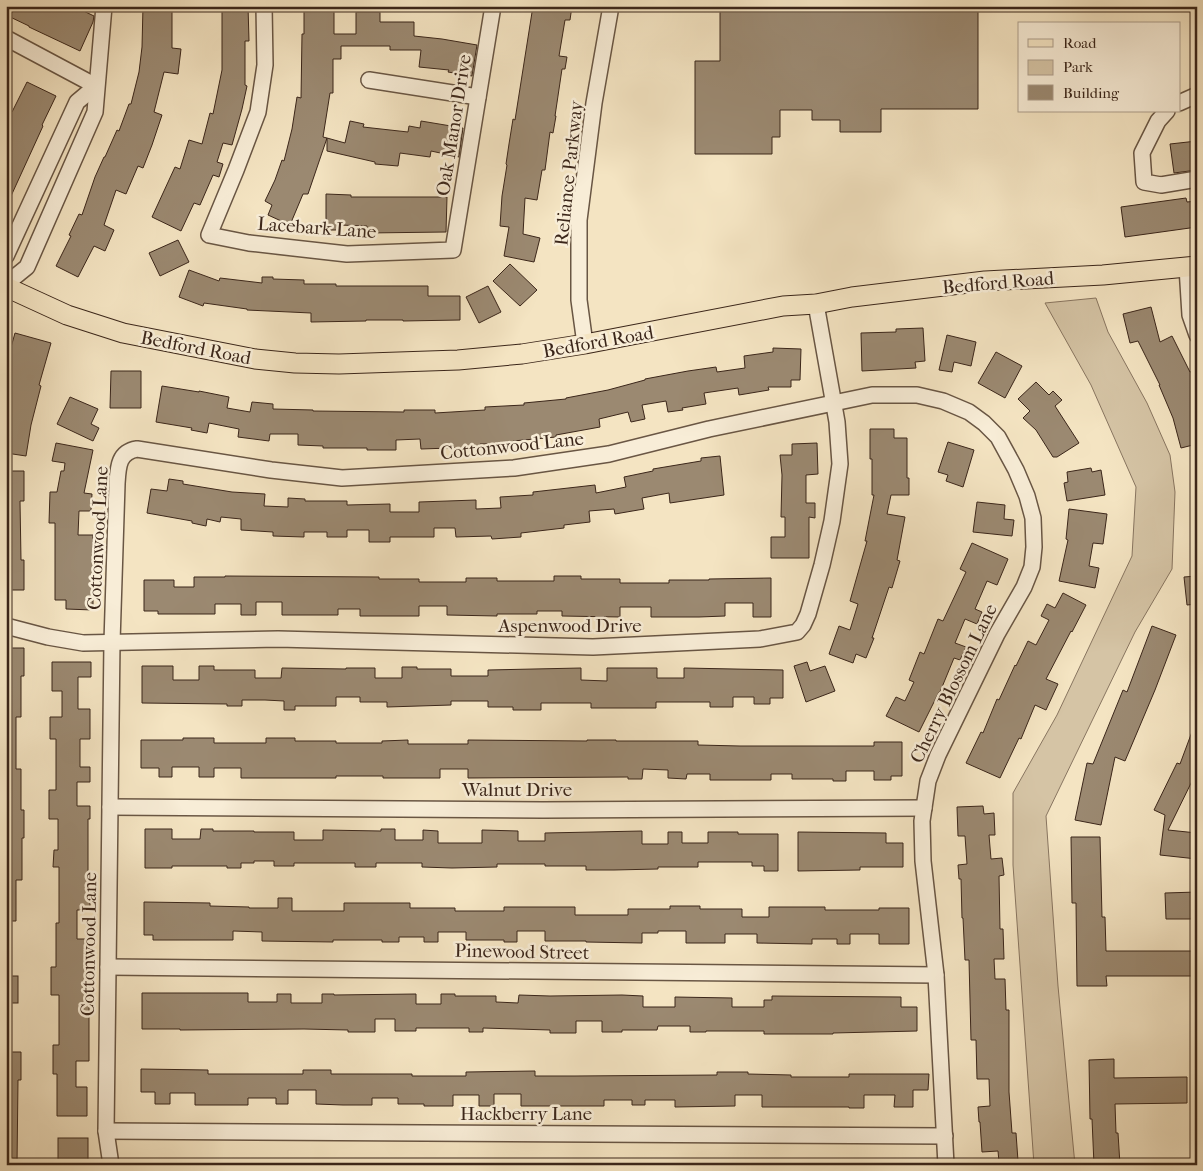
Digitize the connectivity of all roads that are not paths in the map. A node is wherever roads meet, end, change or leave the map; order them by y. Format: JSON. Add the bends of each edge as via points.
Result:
{"nodes":[{"id":1,"x":104,"y":6,"type":"edge"},
{"id":2,"x":264,"y":6,"type":"edge"},
{"id":3,"x":493,"y":6,"type":"edge"},
{"id":4,"x":612,"y":6,"type":"edge"},
{"id":5,"x":6,"y":38,"type":"edge"},
{"id":6,"x":369,"y":80,"type":"dead end"},
{"id":7,"x":96,"y":86,"type":"junction"},
{"id":8,"x":1197,"y":95,"type":"edge"},
{"id":9,"x":478,"y":97,"type":"junction"},
{"id":10,"x":1180,"y":103,"type":"edge"},
{"id":11,"x":1166,"y":112,"type":"edge"},
{"id":12,"x":42,"y":176,"type":"junction"},
{"id":13,"x":1197,"y":179,"type":"edge"},
{"id":14,"x":62,"y":184,"type":"junction"},
{"id":15,"x":453,"y":250,"type":"joint"},
{"id":16,"x":6,"y":256,"type":"edge"},
{"id":17,"x":1192,"y":266,"type":"edge"},
{"id":18,"x":6,"y":284,"type":"edge"},
{"id":19,"x":6,"y":288,"type":"edge"},
{"id":20,"x":816,"y":304,"type":"junction"},
{"id":21,"x":1197,"y":336,"type":"edge"},
{"id":22,"x":585,"y":344,"type":"junction"},
{"id":23,"x":834,"y":403,"type":"junction"},
{"id":24,"x":6,"y":626,"type":"edge"},
{"id":25,"x":112,"y":642,"type":"junction"},
{"id":26,"x":110,"y":806,"type":"junction"},
{"id":27,"x":924,"y":808,"type":"junction"},
{"id":28,"x":108,"y":967,"type":"junction"},
{"id":29,"x":936,"y":975,"type":"junction"},
{"id":30,"x":106,"y":1131,"type":"junction"},
{"id":31,"x":945,"y":1136,"type":"junction"},
{"id":32,"x":111,"y":1165,"type":"edge"},
{"id":33,"x":946,"y":1165,"type":"edge"}],
"edges":[{"from":1,"to":7,"type":"street"},
{"from":2,"to":15,"type":"street","name":"Lacebark Lane","via":[[265,65],[258,112],[209,235],[347,254]]},
{"from":3,"to":9,"type":"street","name":"Oak Manor Drive"},
{"from":4,"to":22,"type":"street","name":"Reliance Parkway","via":[[594,103],[579,220],[579,300]]},
{"from":5,"to":7,"type":"street"},
{"from":6,"to":9,"type":"street"},
{"from":7,"to":12,"type":"street","via":[[77,102]]},
{"from":7,"to":14,"type":"street","via":[[95,112]]},
{"from":8,"to":10,"type":"street"},
{"from":9,"to":15,"type":"street","name":"Oak Manor Drive"},
{"from":11,"to":13,"type":"street","via":[[1142,153],[1144,182],[1161,185]]},
{"from":12,"to":14,"type":"street"},
{"from":12,"to":16,"type":"street"},
{"from":14,"to":18,"type":"street","via":[[27,267]]},
{"from":17,"to":20,"type":"main road","name":"Bedford Road","via":[[1103,275],[985,281]]},
{"from":17,"to":21,"type":"street","via":[[1190,315]]},
{"from":19,"to":22,"type":"main road","name":"Bedford Road","via":[[67,315],[123,334],[255,359],[339,364],[458,360]]},
{"from":20,"to":22,"type":"main road","name":"Bedford Road","via":[[783,306]]},
{"from":20,"to":23,"type":"street","name":"Aspenwood Drive"},
{"from":23,"to":25,"type":"street","name":"Cottonwood Lane","via":[[609,454],[514,468],[342,478],[130,450],[118,466]]},
{"from":23,"to":25,"type":"street","name":"Aspenwood Drive","via":[[840,464],[832,520],[808,614],[797,632],[760,639],[593,647],[278,639]]},
{"from":23,"to":27,"type":"street","name":"Cherry Blossom Lane","via":[[872,395],[917,395],[969,412],[998,437],[1016,470],[1033,518],[1032,567],[938,755],[928,781]]},
{"from":24,"to":25,"type":"street","name":"Aspenwood Drive","via":[[82,643]]},
{"from":25,"to":26,"type":"street","name":"Cottonwood Lane"},
{"from":26,"to":27,"type":"street","name":"Walnut Drive","via":[[543,810]]},
{"from":26,"to":28,"type":"street","name":"Cottonwood Lane"},
{"from":27,"to":29,"type":"street","name":"Cherry Blossom Lane","via":[[923,861]]},
{"from":28,"to":29,"type":"street","name":"Pinewood Street"},
{"from":28,"to":30,"type":"street","name":"Cottonwood Lane"},
{"from":29,"to":31,"type":"street","name":"Cherry Blossom Lane"},
{"from":30,"to":31,"type":"street","name":"Hackberry Lane"},
{"from":30,"to":32,"type":"street","name":"Cottonwood Lane"},
{"from":31,"to":33,"type":"street","name":"Cherry Blossom Lane"}]}
